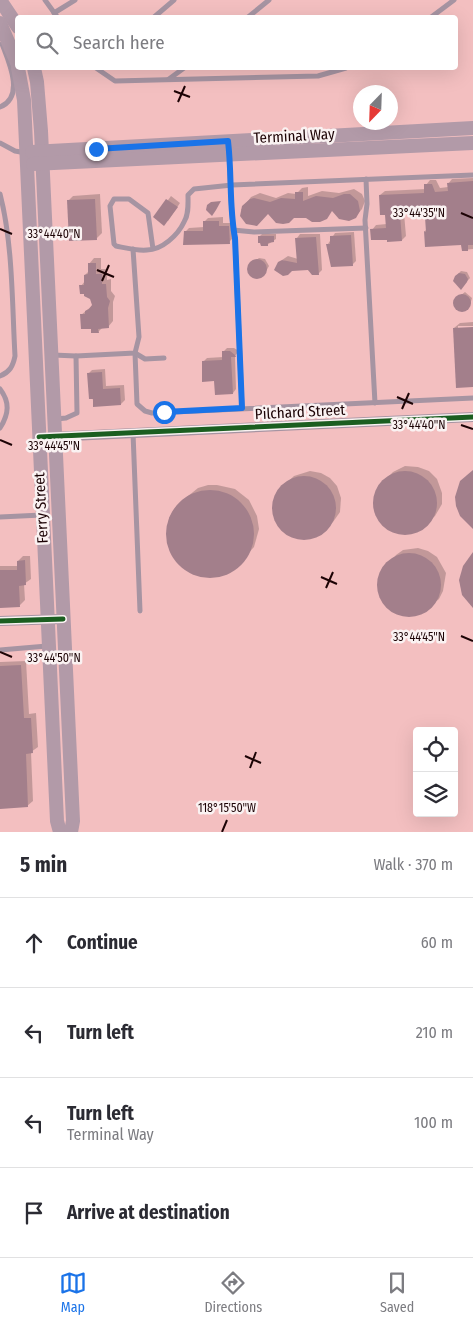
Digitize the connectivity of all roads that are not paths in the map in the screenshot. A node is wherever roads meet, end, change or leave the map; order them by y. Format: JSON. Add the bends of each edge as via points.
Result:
{"nodes":[{"id":1,"x":0,"y":0,"type":"edge"},
{"id":2,"x":45,"y":0,"type":"edge"},
{"id":3,"x":75,"y":0,"type":"edge"},
{"id":4,"x":174,"y":0,"type":"edge"},
{"id":5,"x":269,"y":0,"type":"edge"},
{"id":6,"x":454,"y":0,"type":"edge"},
{"id":7,"x":56,"y":15,"type":"edge"},
{"id":8,"x":156,"y":15,"type":"edge"},
{"id":9,"x":251,"y":15,"type":"edge"},
{"id":10,"x":434,"y":15,"type":"edge"},
{"id":11,"x":15,"y":22,"type":"edge"},
{"id":12,"x":0,"y":23,"type":"edge"},
{"id":13,"x":0,"y":39,"type":"edge"},
{"id":14,"x":15,"y":59,"type":"edge"},
{"id":15,"x":19,"y":70,"type":"edge"},
{"id":16,"x":34,"y":70,"type":"edge"},
{"id":17,"x":99,"y":70,"type":"edge"},
{"id":18,"x":181,"y":70,"type":"edge"},
{"id":19,"x":339,"y":70,"type":"edge"},
{"id":20,"x":168,"y":80,"type":"junction"},
{"id":21,"x":0,"y":107,"type":"edge"},
{"id":22,"x":40,"y":117,"type":"junction"},
{"id":23,"x":473,"y":128,"type":"edge"},
{"id":24,"x":0,"y":142,"type":"edge"},
{"id":25,"x":473,"y":143,"type":"edge"},
{"id":26,"x":229,"y":148,"type":"junction"},
{"id":27,"x":82,"y":150,"type":"junction"},
{"id":28,"x":27,"y":158,"type":"junction"},
{"id":29,"x":42,"y":158,"type":"junction"},
{"id":30,"x":473,"y":175,"type":"edge"},
{"id":31,"x":366,"y":179,"type":"junction"},
{"id":32,"x":232,"y":186,"type":"junction"},
{"id":33,"x":0,"y":194,"type":"edge"},
{"id":34,"x":366,"y":228,"type":"junction"},
{"id":35,"x":233,"y":230,"type":"junction"},
{"id":36,"x":132,"y":248,"type":"junction"},
{"id":37,"x":153,"y":249,"type":"junction"},
{"id":38,"x":135,"y":353,"type":"junction"},
{"id":39,"x":35,"y":355,"type":"junction"},
{"id":40,"x":51,"y":355,"type":"junction"},
{"id":41,"x":76,"y":356,"type":"junction"},
{"id":42,"x":164,"y":358,"type":"dead end"},
{"id":43,"x":0,"y":376,"type":"edge"},
{"id":44,"x":0,"y":389,"type":"edge"},
{"id":45,"x":473,"y":398,"type":"edge"},
{"id":46,"x":375,"y":403,"type":"junction"},
{"id":47,"x":242,"y":408,"type":"junction"},
{"id":48,"x":473,"y":417,"type":"edge"},
{"id":49,"x":53,"y":419,"type":"junction"},
{"id":50,"x":0,"y":428,"type":"edge"},
{"id":51,"x":133,"y":433,"type":"junction"},
{"id":52,"x":54,"y":436,"type":"junction"},
{"id":53,"x":39,"y":437,"type":"junction"},
{"id":54,"x":42,"y":515,"type":"junction"},
{"id":55,"x":0,"y":517,"type":"edge"},
{"id":56,"x":140,"y":611,"type":"dead end"},
{"id":57,"x":62,"y":619,"type":"junction"},
{"id":58,"x":48,"y":620,"type":"junction"},
{"id":59,"x":0,"y":621,"type":"edge"},
{"id":60,"x":49,"y":646,"type":"junction"},
{"id":61,"x":0,"y":650,"type":"edge"},
{"id":62,"x":60,"y":832,"type":"edge"},
{"id":63,"x":71,"y":832,"type":"edge"}],
"edges":[{"from":1,"to":11,"type":"main road"},
{"from":2,"to":7,"type":"lane"},
{"from":3,"to":7,"type":"lane"},
{"from":4,"to":8,"type":"lane"},
{"from":5,"to":9,"type":"lane"},
{"from":6,"to":10,"type":"lane"},
{"from":12,"to":14,"type":"main road","name":"Ferry Street"},
{"from":13,"to":21,"type":"lane","via":[[8,59],[14,93],[10,102]]},
{"from":15,"to":28,"type":"main road","name":"Ferry Street"},
{"from":16,"to":22,"type":"main road"},
{"from":17,"to":20,"type":"lane","via":[[115,81]]},
{"from":18,"to":20,"type":"lane"},
{"from":19,"to":20,"type":"lane","via":[[318,76]]},
{"from":22,"to":27,"type":"main road","via":[[51,139]]},
{"from":22,"to":29,"type":"main road"},
{"from":23,"to":26,"type":"main road","name":"Terminal Way"},
{"from":24,"to":28,"type":"lane"},
{"from":25,"to":26,"type":"main road","name":"Terminal Way"},
{"from":26,"to":27,"type":"main road","name":"Terminal Way"},
{"from":26,"to":29,"type":"main road","name":"Terminal Way"},
{"from":26,"to":32,"type":"lane"},
{"from":27,"to":29,"type":"main road","name":"Terminal Way"},
{"from":28,"to":29,"type":"main road","name":"Terminal Way"},
{"from":28,"to":39,"type":"main road","name":"Ferry Street"},
{"from":29,"to":40,"type":"main road","name":"Ferry Street"},
{"from":30,"to":31,"type":"lane"},
{"from":31,"to":32,"type":"lane"},
{"from":31,"to":34,"type":"lane"},
{"from":32,"to":35,"type":"lane"},
{"from":32,"to":37,"type":"lane","via":[[194,189],[188,195],[184,222],[160,248]]},
{"from":33,"to":43,"type":"lane","via":[[8,238],[14,356],[12,367]]},
{"from":34,"to":35,"type":"lane"},
{"from":34,"to":46,"type":"lane"},
{"from":35,"to":47,"type":"lane"},
{"from":36,"to":37,"type":"lane"},
{"from":36,"to":37,"type":"lane","via":[[114,244],[110,206],[114,199],[129,199],[148,213]]},
{"from":36,"to":38,"type":"lane","via":[[139,337]]},
{"from":38,"to":41,"type":"lane"},
{"from":38,"to":42,"type":"lane","via":[[145,359]]},
{"from":38,"to":47,"type":"lane","via":[[138,404],[146,411]]},
{"from":39,"to":40,"type":"lane"},
{"from":39,"to":53,"type":"main road","name":"Ferry Street"},
{"from":40,"to":41,"type":"lane"},
{"from":40,"to":49,"type":"main road","name":"Ferry Street"},
{"from":41,"to":49,"type":"lane","via":[[77,414]]},
{"from":44,"to":50,"type":"lane","via":[[8,407]]},
{"from":45,"to":46,"type":"lane"},
{"from":46,"to":47,"type":"lane"},
{"from":48,"to":51,"type":"street","name":"Pilchard Street"},
{"from":49,"to":52,"type":"main road","name":"Ferry Street"},
{"from":51,"to":52,"type":"street","name":"Pilchard Street"},
{"from":51,"to":56,"type":"lane"},
{"from":52,"to":53,"type":"street","name":"Pilchard Street"},
{"from":52,"to":57,"type":"main road","name":"Ferry Street"},
{"from":53,"to":54,"type":"main road","name":"Ferry Street"},
{"from":54,"to":55,"type":"lane"},
{"from":54,"to":58,"type":"main road","name":"Ferry Street"},
{"from":57,"to":58,"type":"street"},
{"from":57,"to":63,"type":"main road","name":"Ferry Street"},
{"from":58,"to":59,"type":"street"},
{"from":58,"to":60,"type":"main road","name":"Ferry Street"},
{"from":60,"to":61,"type":"lane"},
{"from":60,"to":62,"type":"main road","name":"Ferry Street"}]}
